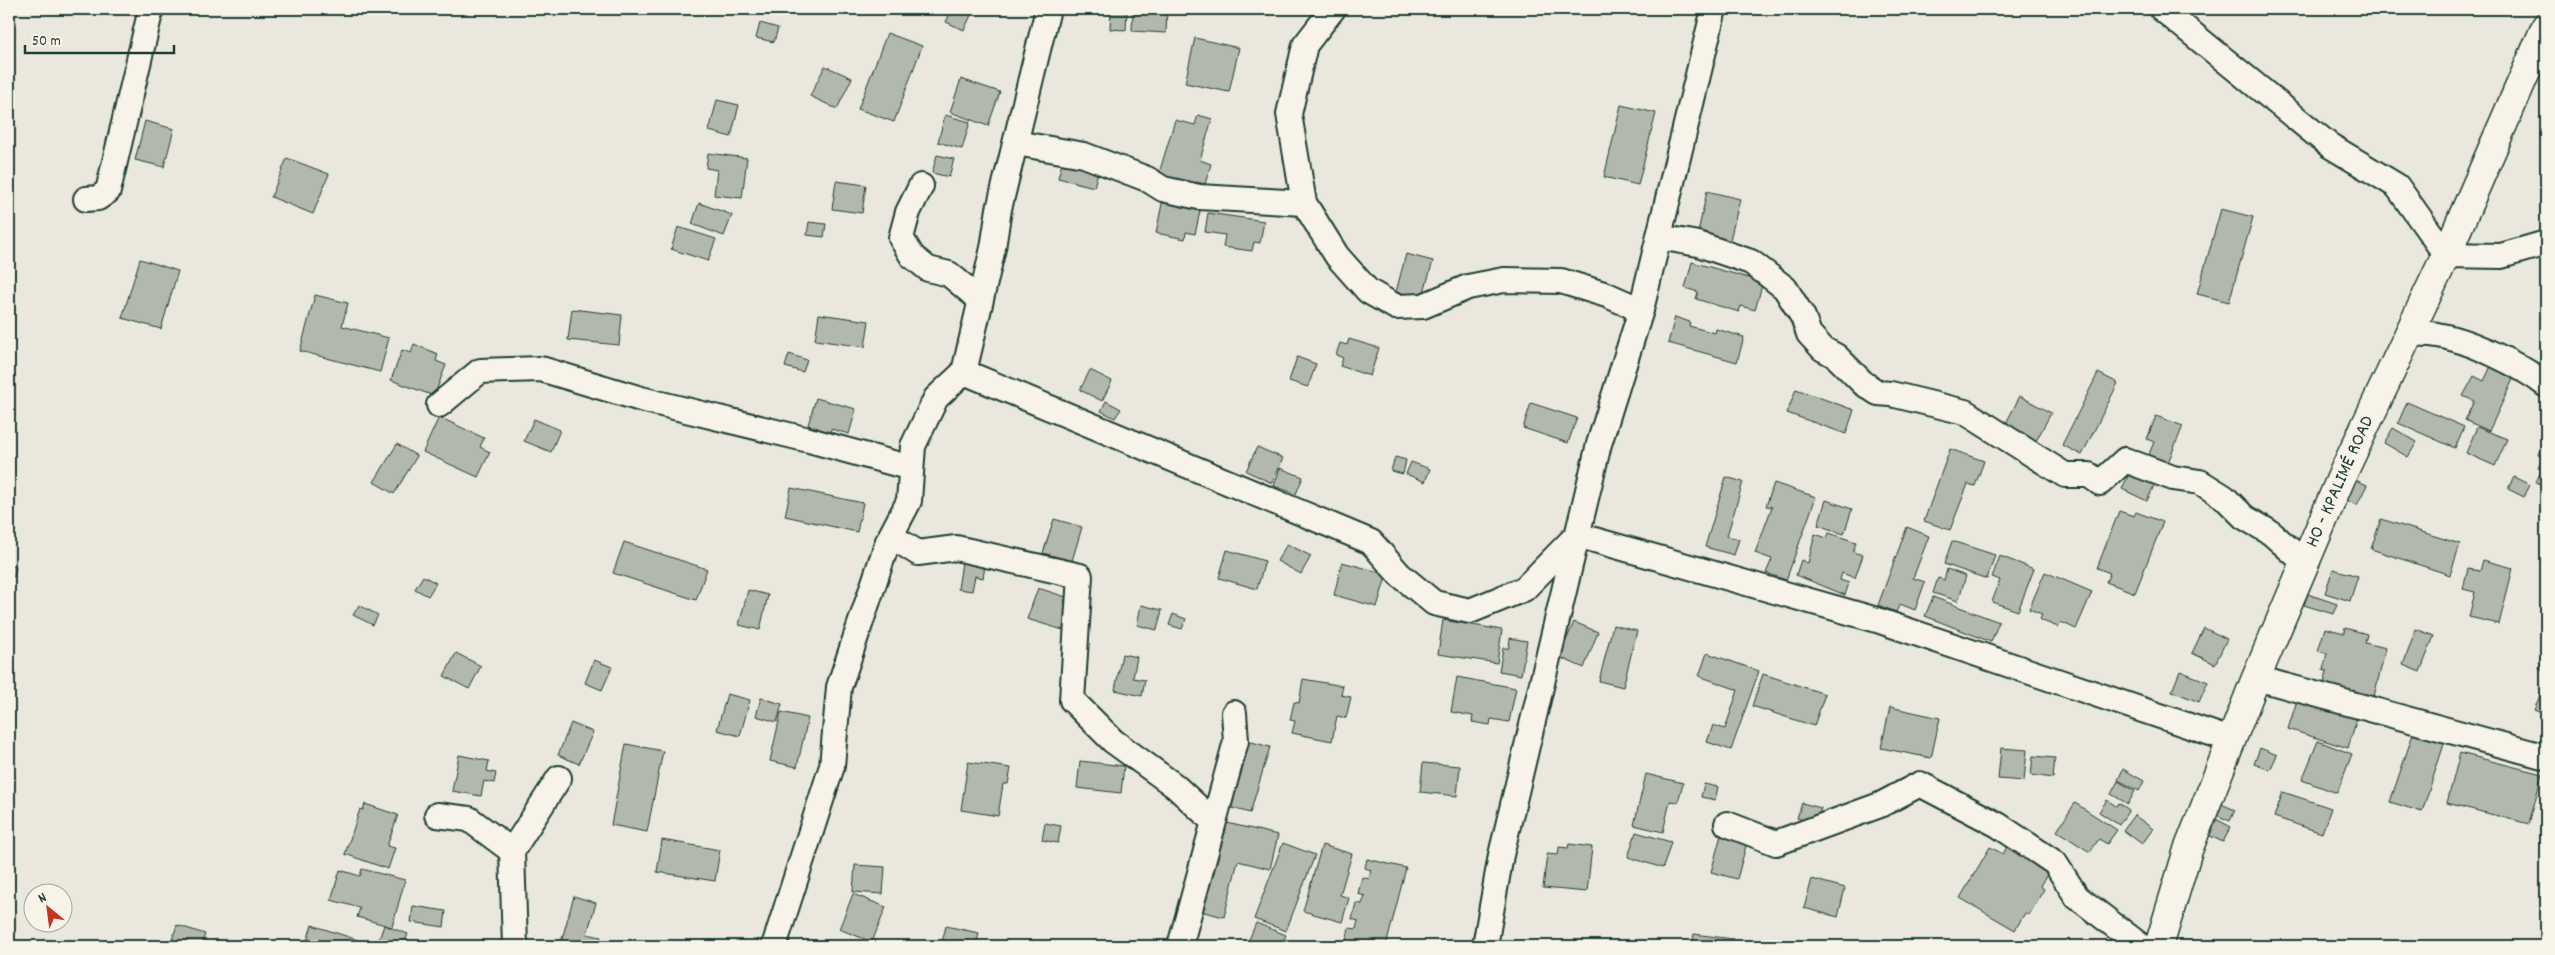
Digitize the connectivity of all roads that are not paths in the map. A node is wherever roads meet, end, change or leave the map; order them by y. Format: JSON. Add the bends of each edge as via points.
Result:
{"nodes":[{"id":1,"x":151,"y":9,"type":"edge"},
{"id":2,"x":1048,"y":9,"type":"edge"},
{"id":3,"x":1333,"y":9,"type":"edge"},
{"id":4,"x":1714,"y":9,"type":"edge"},
{"id":5,"x":2162,"y":9,"type":"edge"},
{"id":6,"x":2546,"y":26,"type":"edge"},
{"id":7,"x":1016,"y":143,"type":"junction"},
{"id":8,"x":921,"y":186,"type":"dead end"},
{"id":9,"x":86,"y":199,"type":"dead end"},
{"id":10,"x":1304,"y":202,"type":"junction"},
{"id":11,"x":1659,"y":237,"type":"junction"},
{"id":12,"x":2546,"y":243,"type":"edge"},
{"id":13,"x":2446,"y":256,"type":"junction"},
{"id":14,"x":979,"y":300,"type":"junction"},
{"id":15,"x":1641,"y":310,"type":"junction"},
{"id":16,"x":2409,"y":334,"type":"junction"},
{"id":17,"x":964,"y":372,"type":"junction"},
{"id":18,"x":2546,"y":386,"type":"edge"},
{"id":19,"x":439,"y":405,"type":"dead end"},
{"id":20,"x":911,"y":468,"type":"junction"},
{"id":21,"x":1577,"y":535,"type":"junction"},
{"id":22,"x":891,"y":536,"type":"junction"},
{"id":23,"x":2305,"y":563,"type":"junction"},
{"id":24,"x":2256,"y":678,"type":"junction"},
{"id":25,"x":1234,"y":713,"type":"dead end"},
{"id":26,"x":2231,"y":740,"type":"junction"},
{"id":27,"x":2546,"y":757,"type":"edge"},
{"id":28,"x":559,"y":778,"type":"dead end"},
{"id":29,"x":437,"y":815,"type":"dead end"},
{"id":30,"x":1213,"y":821,"type":"junction"},
{"id":31,"x":1728,"y":824,"type":"dead end"},
{"id":32,"x":512,"y":851,"type":"junction"},
{"id":33,"x":515,"y":946,"type":"edge"},
{"id":34,"x":774,"y":946,"type":"edge"},
{"id":35,"x":1180,"y":946,"type":"edge"},
{"id":36,"x":1485,"y":946,"type":"edge"},
{"id":37,"x":2142,"y":946,"type":"edge"},
{"id":38,"x":2159,"y":946,"type":"edge"}],
"edges":[{"from":1,"to":9,"type":"street","via":[[108,191],[98,198]]},
{"from":2,"to":7,"type":"street"},
{"from":3,"to":10,"type":"street","via":[[1305,44],[1289,114]]},
{"from":4,"to":11,"type":"street"},
{"from":5,"to":13,"type":"street","via":[[2329,145],[2397,186]]},
{"from":6,"to":13,"type":"main road","name":"HO - KPALIMÉ ROAD"},
{"from":7,"to":10,"type":"street","via":[[1084,155],[1147,179],[1163,189],[1199,197]]},
{"from":7,"to":14,"type":"street"},
{"from":8,"to":14,"type":"street","via":[[908,212],[901,238],[922,265],[949,274]]},
{"from":10,"to":15,"type":"street","via":[[1337,256],[1368,291],[1396,307],[1423,306],[1468,287],[1504,280],[1561,281],[1607,295]]},
{"from":11,"to":15,"type":"street"},
{"from":11,"to":23,"type":"street","via":[[1698,244],[1751,262],[1785,288],[1822,349],[1836,356],[1878,393],[1965,412],[2065,475],[2089,475],[2100,483],[2124,460],[2173,478],[2200,482],[2271,533]]},
{"from":12,"to":13,"type":"street","via":[[2501,256]]},
{"from":13,"to":16,"type":"main road","name":"HO - KPALIMÉ ROAD"},
{"from":14,"to":17,"type":"street"},
{"from":15,"to":21,"type":"street","via":[[1599,444]]},
{"from":16,"to":18,"type":"street","via":[[2436,335],[2470,345],[2529,372]]},
{"from":16,"to":23,"type":"main road","name":"HO - KPALIMÉ ROAD","via":[[2344,471]]},
{"from":17,"to":20,"type":"street","via":[[936,398],[913,446]]},
{"from":17,"to":21,"type":"street","via":[[1371,542],[1399,574],[1434,603],[1470,611],[1524,589]]},
{"from":19,"to":20,"type":"street","via":[[480,371],[541,370],[641,400]]},
{"from":20,"to":22,"type":"street","via":[[909,501]]},
{"from":21,"to":26,"type":"street","via":[[1877,620]]},
{"from":21,"to":36,"type":"street","via":[[1501,855]]},
{"from":22,"to":30,"type":"street","via":[[918,553],[956,548],[1080,576],[1072,700],[1113,741],[1175,786]]},
{"from":22,"to":34,"type":"street","via":[[840,687],[832,766]]},
{"from":23,"to":24,"type":"main road","name":"HO - KPALIMÉ ROAD"},
{"from":24,"to":26,"type":"main road","name":"HO - KPALIMÉ ROAD"},
{"from":24,"to":27,"type":"street"},
{"from":25,"to":30,"type":"street","via":[[1236,741]]},
{"from":26,"to":38,"type":"main road","name":"HO - KPALIMÉ ROAD","via":[[2188,850]]},
{"from":28,"to":32,"type":"street"},
{"from":29,"to":32,"type":"street","via":[[469,819]]},
{"from":30,"to":35,"type":"street"},
{"from":31,"to":37,"type":"street","via":[[1776,843],[1880,805],[1920,784],[1998,825],[2055,863],[2077,897]]},
{"from":32,"to":33,"type":"street"}]}
